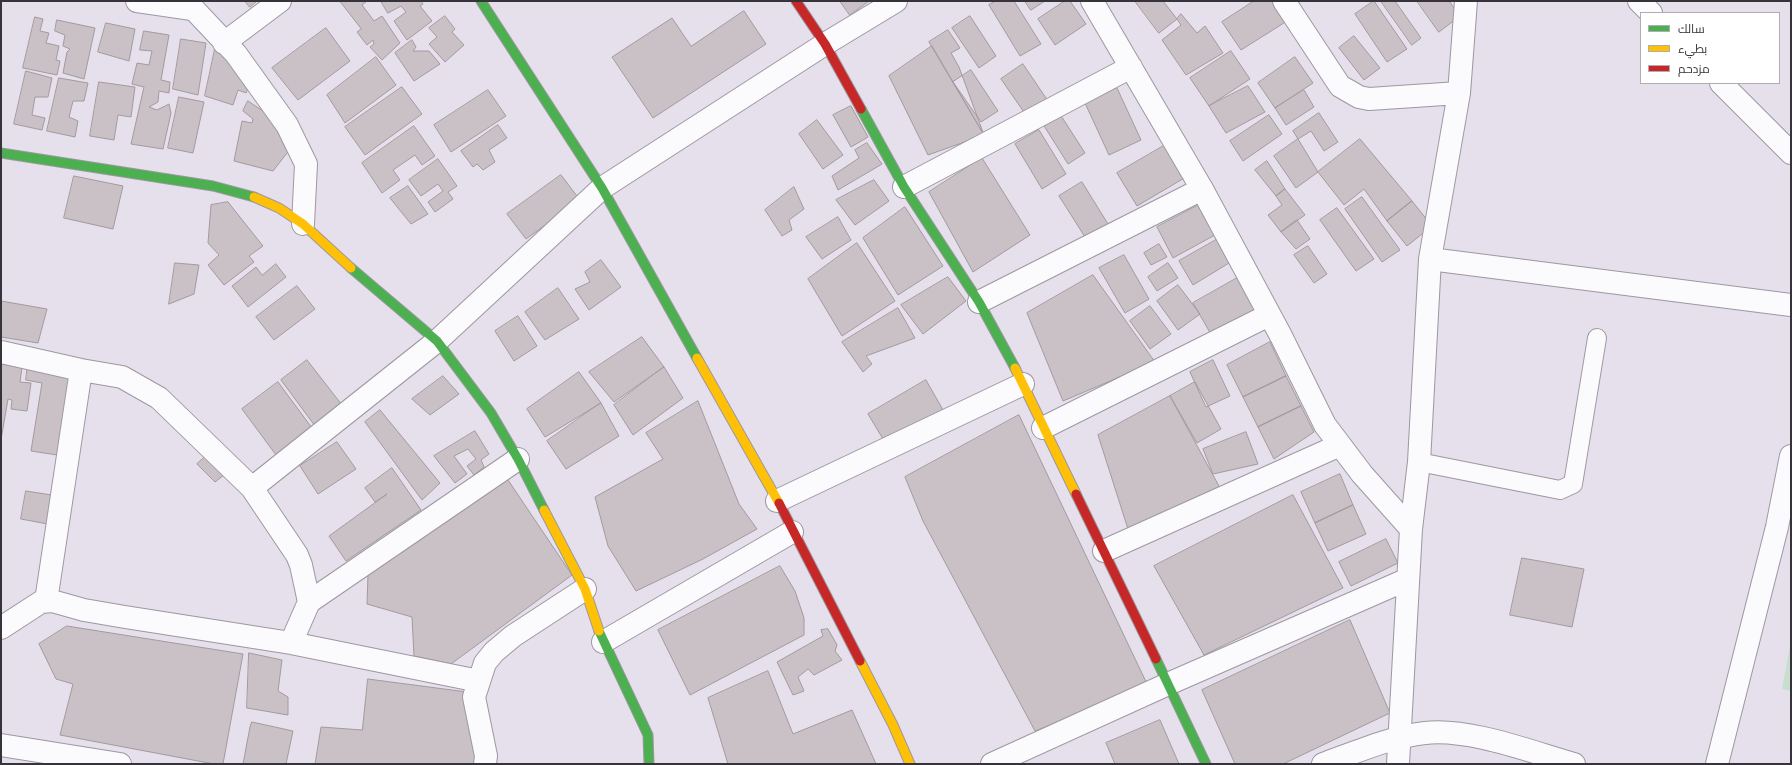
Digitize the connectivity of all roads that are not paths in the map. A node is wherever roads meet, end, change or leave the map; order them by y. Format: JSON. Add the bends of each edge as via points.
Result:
{"nodes":[{"id":1,"x":137,"y":1,"type":"edge"},
{"id":2,"x":280,"y":1,"type":"edge"},
{"id":3,"x":481,"y":1,"type":"edge"},
{"id":4,"x":796,"y":1,"type":"edge"},
{"id":5,"x":896,"y":1,"type":"edge"},
{"id":6,"x":1092,"y":1,"type":"edge"},
{"id":7,"x":1284,"y":1,"type":"edge"},
{"id":8,"x":1466,"y":1,"type":"edge"},
{"id":9,"x":1639,"y":1,"type":"edge"},
{"id":10,"x":189,"y":5,"type":"edge"},
{"id":11,"x":1650,"y":12,"type":"edge"},
{"id":12,"x":224,"y":43,"type":"junction"},
{"id":13,"x":825,"y":44,"type":"junction"},
{"id":14,"x":1131,"y":67,"type":"junction"},
{"id":15,"x":1723,"y":84,"type":"edge"},
{"id":16,"x":1459,"y":93,"type":"junction"},
{"id":17,"x":1791,"y":152,"type":"edge"},
{"id":18,"x":1,"y":153,"type":"edge"},
{"id":19,"x":904,"y":187,"type":"junction"},
{"id":20,"x":602,"y":188,"type":"junction"},
{"id":21,"x":1202,"y":189,"type":"junction"},
{"id":22,"x":303,"y":224,"type":"junction"},
{"id":23,"x":1430,"y":259,"type":"junction"},
{"id":24,"x":979,"y":302,"type":"junction"},
{"id":25,"x":1791,"y":305,"type":"edge"},
{"id":26,"x":1269,"y":315,"type":"junction"},
{"id":27,"x":1597,"y":338,"type":"dead end"},
{"id":28,"x":437,"y":340,"type":"junction"},
{"id":29,"x":1,"y":352,"type":"edge"},
{"id":30,"x":81,"y":370,"type":"junction"},
{"id":31,"x":1022,"y":384,"type":"junction"},
{"id":32,"x":1042,"y":428,"type":"junction"},
{"id":33,"x":1340,"y":444,"type":"junction"},
{"id":34,"x":1791,"y":456,"type":"edge"},
{"id":35,"x":518,"y":459,"type":"junction"},
{"id":36,"x":1419,"y":462,"type":"junction"},
{"id":37,"x":252,"y":488,"type":"junction"},
{"id":38,"x":777,"y":501,"type":"junction"},
{"id":39,"x":1784,"y":528,"type":"edge"},
{"id":40,"x":1411,"y":529,"type":"junction"},
{"id":41,"x":792,"y":532,"type":"junction"},
{"id":42,"x":1104,"y":551,"type":"junction"},
{"id":43,"x":1408,"y":579,"type":"junction"},
{"id":44,"x":585,"y":589,"type":"junction"},
{"id":45,"x":46,"y":601,"type":"junction"},
{"id":46,"x":309,"y":602,"type":"junction"},
{"id":47,"x":1,"y":628,"type":"edge"},
{"id":48,"x":603,"y":642,"type":"junction"},
{"id":49,"x":291,"y":643,"type":"junction"},
{"id":50,"x":479,"y":681,"type":"junction"},
{"id":51,"x":1168,"y":684,"type":"junction"},
{"id":52,"x":1399,"y":738,"type":"junction"},
{"id":53,"x":1,"y":745,"type":"edge"},
{"id":54,"x":120,"y":764,"type":"edge"},
{"id":55,"x":485,"y":764,"type":"edge"},
{"id":56,"x":649,"y":764,"type":"edge"},
{"id":57,"x":910,"y":764,"type":"edge"},
{"id":58,"x":992,"y":764,"type":"edge"},
{"id":59,"x":1206,"y":764,"type":"edge"},
{"id":60,"x":1323,"y":764,"type":"edge"},
{"id":61,"x":1398,"y":764,"type":"edge"},
{"id":62,"x":1574,"y":764,"type":"edge"},
{"id":63,"x":1717,"y":764,"type":"edge"}],
"edges":[{"from":1,"to":10,"type":"street"},
{"from":2,"to":12,"type":"street"},
{"from":3,"to":20,"type":"street"},
{"from":4,"to":13,"type":"street"},
{"from":5,"to":13,"type":"street"},
{"from":6,"to":14,"type":"street"},
{"from":7,"to":16,"type":"street","via":[[1340,86],[1349,93],[1369,99]]},
{"from":8,"to":16,"type":"street"},
{"from":9,"to":11,"type":"street"},
{"from":10,"to":12,"type":"street"},
{"from":12,"to":22,"type":"street","via":[[236,54],[287,125],[306,164]]},
{"from":13,"to":19,"type":"street"},
{"from":13,"to":20,"type":"street"},
{"from":14,"to":19,"type":"street"},
{"from":14,"to":21,"type":"street"},
{"from":15,"to":17,"type":"street"},
{"from":16,"to":23,"type":"street"},
{"from":18,"to":22,"type":"street","via":[[213,186],[279,208]]},
{"from":19,"to":24,"type":"street"},
{"from":20,"to":28,"type":"street"},
{"from":20,"to":38,"type":"street"},
{"from":21,"to":24,"type":"street"},
{"from":21,"to":26,"type":"street"},
{"from":22,"to":28,"type":"street","via":[[356,273]]},
{"from":23,"to":25,"type":"street"},
{"from":23,"to":36,"type":"street"},
{"from":24,"to":31,"type":"street"},
{"from":26,"to":32,"type":"street"},
{"from":26,"to":33,"type":"street","via":[[1325,425]]},
{"from":27,"to":36,"type":"lane","via":[[1572,484],[1560,490]]},
{"from":28,"to":35,"type":"street","via":[[492,413]]},
{"from":28,"to":37,"type":"street"},
{"from":29,"to":30,"type":"street"},
{"from":30,"to":37,"type":"street","via":[[122,377],[159,398]]},
{"from":30,"to":45,"type":"street"},
{"from":31,"to":32,"type":"street"},
{"from":31,"to":38,"type":"street"},
{"from":32,"to":42,"type":"street"},
{"from":33,"to":40,"type":"street","via":[[1362,474]]},
{"from":33,"to":42,"type":"street"},
{"from":34,"to":39,"type":"street"},
{"from":35,"to":44,"type":"street"},
{"from":35,"to":46,"type":"street"},
{"from":36,"to":40,"type":"street"},
{"from":37,"to":46,"type":"street","via":[[297,555]]},
{"from":38,"to":41,"type":"street"},
{"from":39,"to":63,"type":"street"},
{"from":40,"to":43,"type":"street"},
{"from":41,"to":48,"type":"street"},
{"from":41,"to":57,"type":"street"},
{"from":42,"to":51,"type":"street"},
{"from":43,"to":51,"type":"street"},
{"from":43,"to":52,"type":"street"},
{"from":44,"to":48,"type":"street"},
{"from":44,"to":50,"type":"street","via":[[543,615],[494,652],[485,663]]},
{"from":45,"to":47,"type":"street"},
{"from":45,"to":49,"type":"street","via":[[125,617]]},
{"from":46,"to":49,"type":"street"},
{"from":48,"to":56,"type":"street","via":[[648,735]]},
{"from":49,"to":50,"type":"street"},
{"from":50,"to":55,"type":"street","via":[[474,697],[486,756]]},
{"from":51,"to":58,"type":"street"},
{"from":51,"to":59,"type":"street"},
{"from":52,"to":60,"type":"street"},
{"from":52,"to":61,"type":"street"},
{"from":52,"to":62,"type":"street","via":[[1445,732]]},
{"from":53,"to":54,"type":"street"}]}
